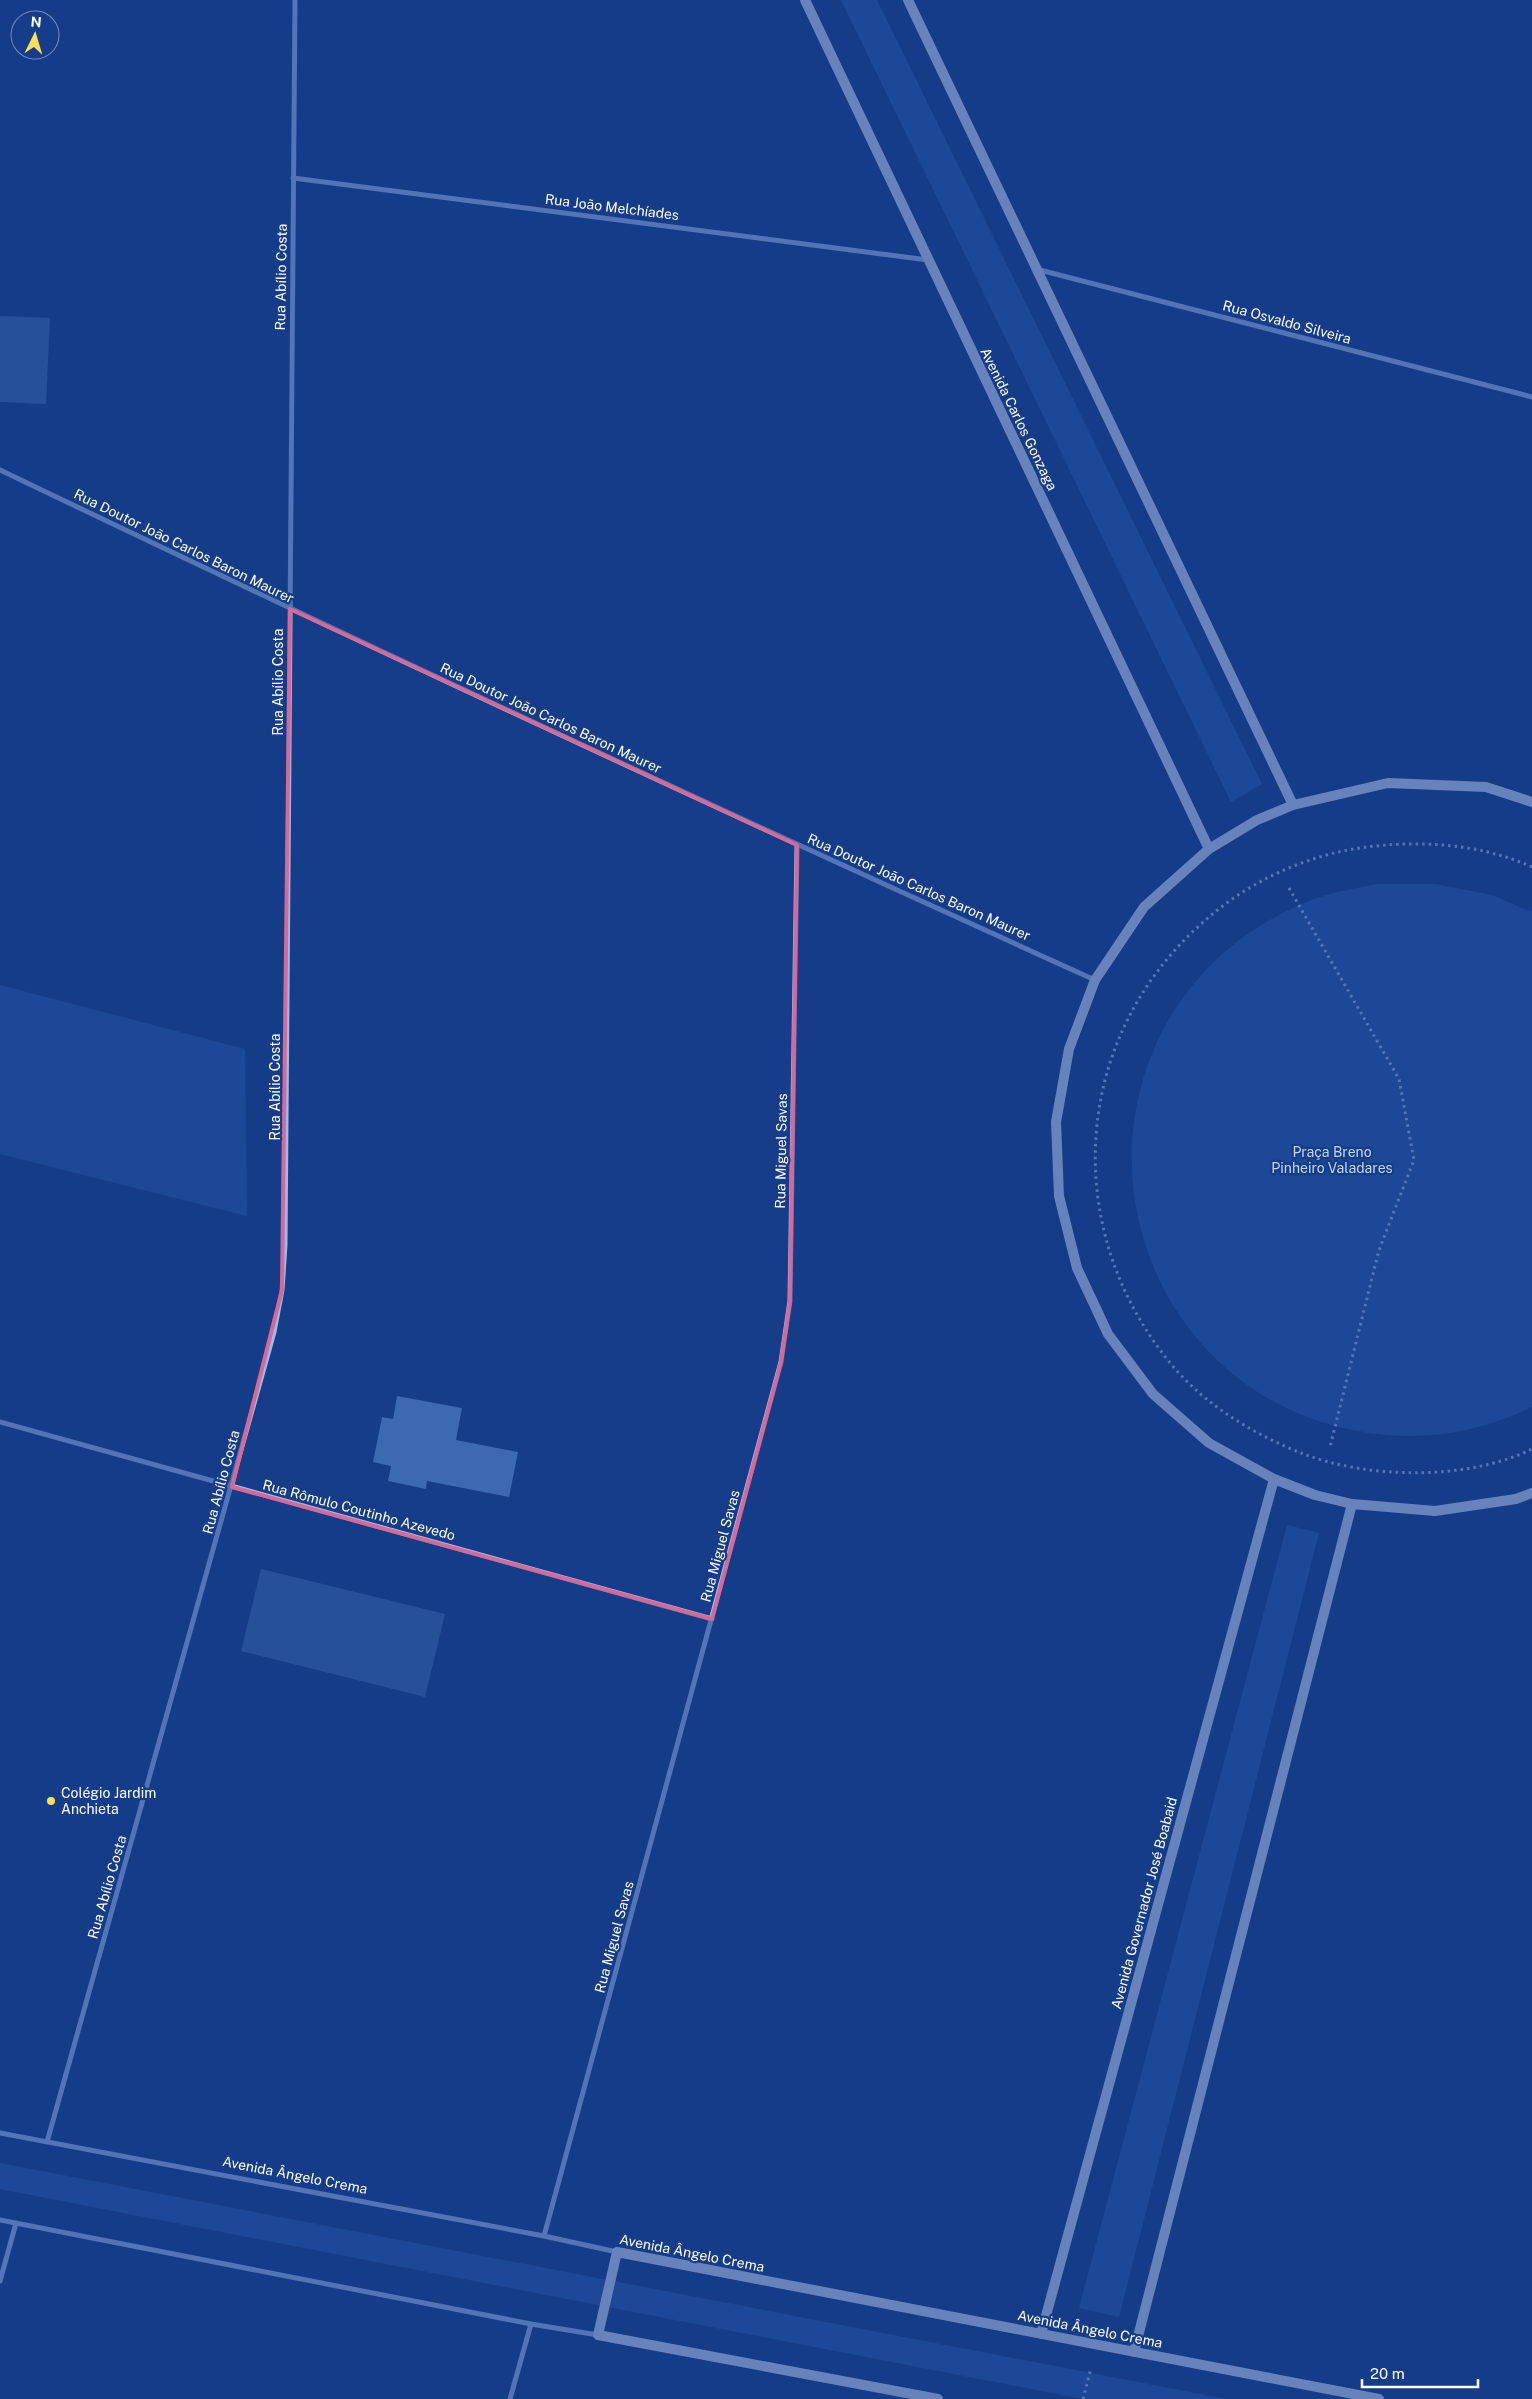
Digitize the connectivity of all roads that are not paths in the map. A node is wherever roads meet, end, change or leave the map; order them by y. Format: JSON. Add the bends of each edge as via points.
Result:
{"nodes":[{"id":1,"x":295,"y":0,"type":"edge"},
{"id":2,"x":805,"y":0,"type":"edge"},
{"id":3,"x":908,"y":0,"type":"edge"},
{"id":4,"x":293,"y":178,"type":"junction"},
{"id":5,"x":928,"y":260,"type":"junction"},
{"id":6,"x":1036,"y":268,"type":"junction"},
{"id":7,"x":1532,"y":397,"type":"edge"},
{"id":8,"x":0,"y":470,"type":"edge"},
{"id":9,"x":290,"y":609,"type":"junction"},
{"id":10,"x":1532,"y":802,"type":"edge"},
{"id":11,"x":1293,"y":804,"type":"junction"},
{"id":12,"x":797,"y":844,"type":"junction"},
{"id":13,"x":1209,"y":849,"type":"junction"},
{"id":14,"x":1095,"y":980,"type":"junction"},
{"id":15,"x":0,"y":1422,"type":"edge"},
{"id":16,"x":1274,"y":1480,"type":"junction"},
{"id":17,"x":232,"y":1487,"type":"junction"},
{"id":18,"x":1532,"y":1493,"type":"edge"},
{"id":19,"x":1352,"y":1504,"type":"junction"},
{"id":20,"x":712,"y":1619,"type":"junction"},
{"id":21,"x":0,"y":2133,"type":"edge"},
{"id":22,"x":47,"y":2142,"type":"junction"},
{"id":23,"x":0,"y":2220,"type":"edge"},
{"id":24,"x":16,"y":2223,"type":"junction"},
{"id":25,"x":544,"y":2236,"type":"junction"},
{"id":26,"x":617,"y":2252,"type":"junction"},
{"id":27,"x":0,"y":2281,"type":"edge"},
{"id":28,"x":531,"y":2324,"type":"junction"},
{"id":29,"x":1041,"y":2334,"type":"junction"},
{"id":30,"x":598,"y":2335,"type":"junction"},
{"id":31,"x":1134,"y":2352,"type":"junction"},
{"id":32,"x":510,"y":2399,"type":"edge"},
{"id":33,"x":938,"y":2399,"type":"edge"},
{"id":34,"x":1379,"y":2399,"type":"edge"}],
"edges":[{"from":1,"to":4,"type":"street","name":"Rua Abílio Costa"},
{"from":2,"to":5,"type":"street","name":"Avenida Carlos Gonzaga"},
{"from":3,"to":6,"type":"street"},
{"from":4,"to":5,"type":"street","name":"Rua João Melchíades"},
{"from":4,"to":9,"type":"street","name":"Rua Abílio Costa"},
{"from":5,"to":13,"type":"street","name":"Avenida Carlos Gonzaga"},
{"from":6,"to":7,"type":"street","name":"Rua Osvaldo Silveira"},
{"from":6,"to":11,"type":"street"},
{"from":8,"to":9,"type":"street","name":"Rua Doutor João Carlos Baron Maurer"},
{"from":9,"to":12,"type":"street","name":"Rua Doutor João Carlos Baron Maurer"},
{"from":9,"to":17,"type":"street","name":"Rua Abílio Costa","via":[[282,1290],[274,1332]]},
{"from":10,"to":11,"type":"street","via":[[1486,787],[1388,782]]},
{"from":11,"to":13,"type":"street","via":[[1257,820]]},
{"from":12,"to":14,"type":"street","name":"Rua Doutor João Carlos Baron Maurer"},
{"from":12,"to":20,"type":"street","name":"Rua Miguel Savas","via":[[790,1301],[781,1362]]},
{"from":13,"to":14,"type":"street","via":[[1144,907]]},
{"from":14,"to":16,"type":"street","via":[[1069,1049],[1056,1122],[1059,1196],[1076,1268],[1108,1334],[1153,1394],[1209,1443]]},
{"from":15,"to":17,"type":"street","name":"Rua Rômulo Coutinho Azevedo"},
{"from":16,"to":19,"type":"street"},
{"from":16,"to":29,"type":"street","name":"Avenida Governador José Boabaid"},
{"from":17,"to":20,"type":"street","name":"Rua Rômulo Coutinho Azevedo"},
{"from":17,"to":22,"type":"street","name":"Rua Abílio Costa"},
{"from":18,"to":19,"type":"street","via":[[1516,1499],[1435,1511]]},
{"from":19,"to":31,"type":"street"},
{"from":20,"to":25,"type":"street","name":"Rua Miguel Savas"},
{"from":21,"to":22,"type":"street","name":"Avenida Ângelo Crema"},
{"from":22,"to":25,"type":"street","name":"Avenida Ângelo Crema"},
{"from":23,"to":24,"type":"street"},
{"from":24,"to":27,"type":"street"},
{"from":24,"to":28,"type":"street"},
{"from":25,"to":26,"type":"street","name":"Avenida Ângelo Crema"},
{"from":26,"to":29,"type":"street","name":"Avenida Ângelo Crema"},
{"from":26,"to":30,"type":"street"},
{"from":28,"to":30,"type":"street"},
{"from":28,"to":32,"type":"street"},
{"from":29,"to":31,"type":"street","name":"Avenida Ângelo Crema"},
{"from":30,"to":33,"type":"street"},
{"from":31,"to":34,"type":"street","name":"Avenida Ângelo Crema"}]}
